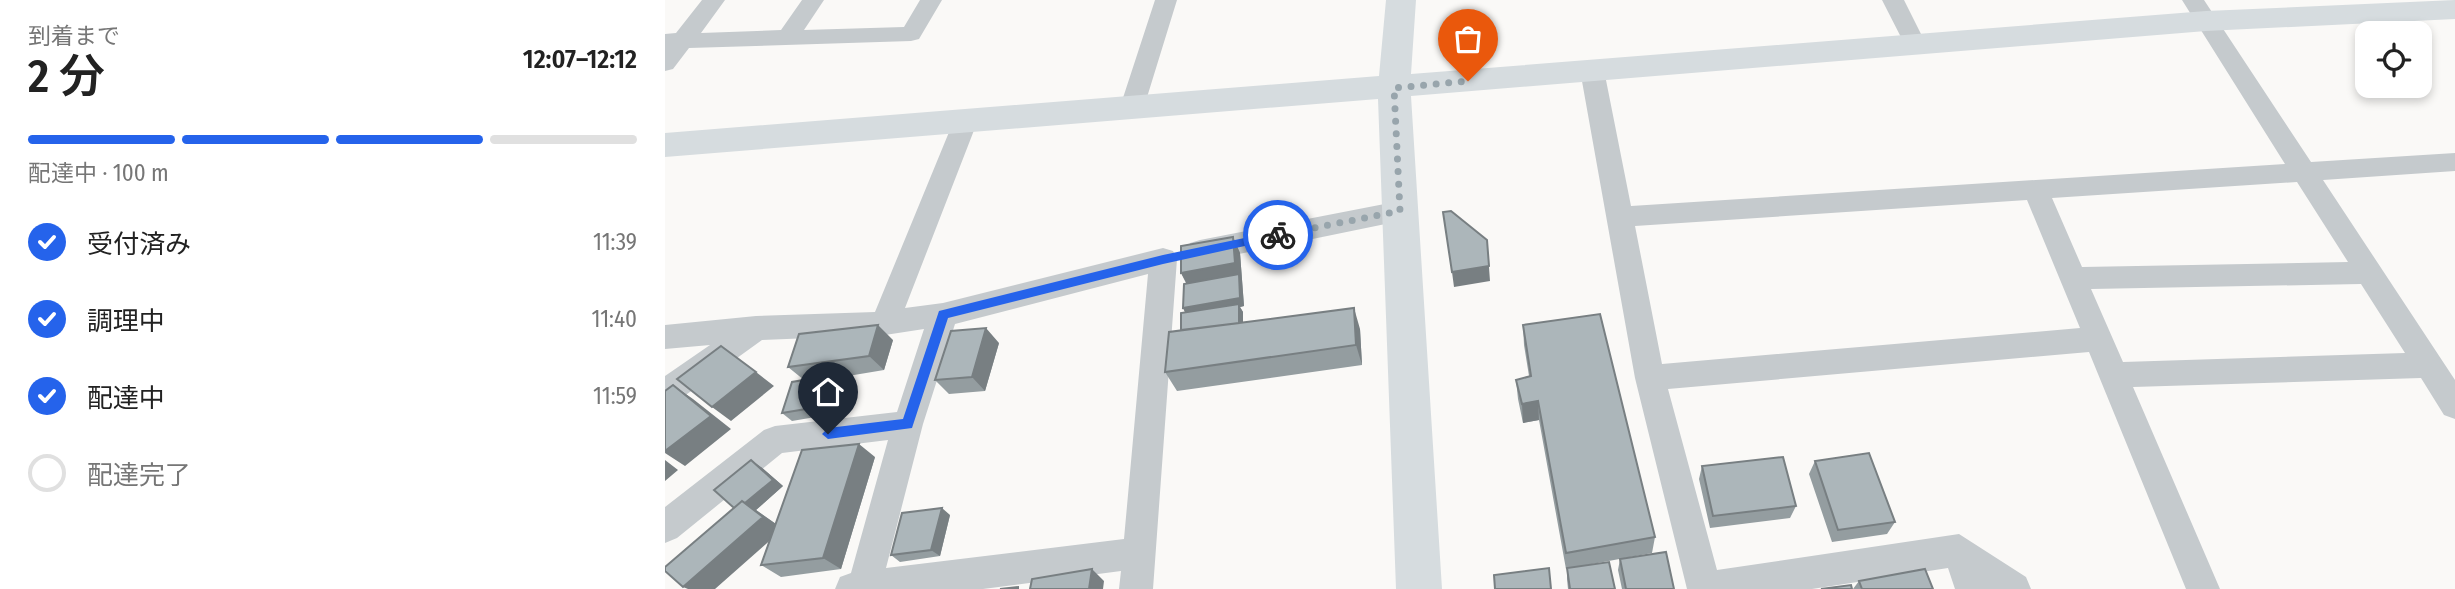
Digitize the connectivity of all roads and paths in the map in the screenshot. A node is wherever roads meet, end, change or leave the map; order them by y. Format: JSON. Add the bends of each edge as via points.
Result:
{"nodes":[{"id":1,"x":714,"y":0,"type":"edge"},
{"id":2,"x":813,"y":0,"type":"edge"},
{"id":3,"x":931,"y":0,"type":"edge"},
{"id":4,"x":1166,"y":0,"type":"edge"},
{"id":5,"x":1401,"y":0,"type":"edge"},
{"id":6,"x":1893,"y":0,"type":"edge"},
{"id":7,"x":2361,"y":6,"type":"edge"},
{"id":8,"x":2455,"y":9,"type":"edge"},
{"id":9,"x":2200,"y":11,"type":"edge"},
{"id":10,"x":787,"y":38,"type":"junction"},
{"id":11,"x":674,"y":41,"type":"edge"},
{"id":12,"x":1915,"y":44,"type":"junction"},
{"id":13,"x":665,"y":63,"type":"edge"},
{"id":14,"x":1593,"y":69,"type":"junction"},
{"id":15,"x":1394,"y":88,"type":"junction"},
{"id":16,"x":1132,"y":107,"type":"junction"},
{"id":17,"x":967,"y":120,"type":"junction"},
{"id":18,"x":665,"y":145,"type":"edge"},
{"id":19,"x":2455,"y":162,"type":"edge"},
{"id":20,"x":2305,"y":173,"type":"junction"},
{"id":21,"x":2036,"y":190,"type":"junction"},
{"id":22,"x":1400,"y":211,"type":"junction"},
{"id":23,"x":1620,"y":217,"type":"junction"},
{"id":24,"x":1163,"y":259,"type":"junction"},
{"id":25,"x":2369,"y":273,"type":"junction"},
{"id":26,"x":2075,"y":278,"type":"junction"},
{"id":27,"x":943,"y":315,"type":"junction"},
{"id":28,"x":884,"y":323,"type":"junction"},
{"id":29,"x":756,"y":328,"type":"junction"},
{"id":30,"x":665,"y":337,"type":"edge"},
{"id":31,"x":2098,"y":339,"type":"junction"},
{"id":32,"x":2440,"y":372,"type":"edge"},
{"id":33,"x":2113,"y":375,"type":"junction"},
{"id":34,"x":1650,"y":378,"type":"junction"},
{"id":35,"x":665,"y":394,"type":"edge"},
{"id":36,"x":2455,"y":406,"type":"edge"},
{"id":37,"x":908,"y":424,"type":"junction"},
{"id":38,"x":665,"y":527,"type":"edge"},
{"id":39,"x":1959,"y":550,"type":"junction"},
{"id":40,"x":1139,"y":553,"type":"junction"},
{"id":41,"x":858,"y":588,"type":"edge"},
{"id":42,"x":1704,"y":588,"type":"edge"},
{"id":43,"x":1136,"y":589,"type":"edge"},
{"id":44,"x":1419,"y":589,"type":"edge"},
{"id":45,"x":1972,"y":589,"type":"edge"},
{"id":46,"x":2014,"y":589,"type":"edge"},
{"id":47,"x":2203,"y":589,"type":"edge"}],
"edges":[{"from":1,"to":11,"type":"street"},
{"from":2,"to":10,"type":"street"},
{"from":3,"to":10,"type":"street","via":[[911,34]]},
{"from":4,"to":16,"type":"street"},
{"from":5,"to":15,"type":"street"},
{"from":6,"to":12,"type":"street"},
{"from":7,"to":8,"type":"street"},
{"from":7,"to":9,"type":"street"},
{"from":9,"to":12,"type":"street"},
{"from":9,"to":20,"type":"street"},
{"from":10,"to":11,"type":"street"},
{"from":11,"to":13,"type":"street"},
{"from":12,"to":14,"type":"street"},
{"from":14,"to":15,"type":"street"},
{"from":14,"to":23,"type":"street"},
{"from":15,"to":16,"type":"street"},
{"from":15,"to":22,"type":"street"},
{"from":16,"to":17,"type":"street"},
{"from":17,"to":18,"type":"street"},
{"from":17,"to":28,"type":"street"},
{"from":19,"to":20,"type":"street"},
{"from":20,"to":21,"type":"street"},
{"from":20,"to":25,"type":"street"},
{"from":21,"to":23,"type":"street"},
{"from":21,"to":26,"type":"street"},
{"from":22,"to":24,"type":"street"},
{"from":22,"to":44,"type":"street"},
{"from":23,"to":34,"type":"street"},
{"from":24,"to":27,"type":"street"},
{"from":24,"to":40,"type":"street"},
{"from":25,"to":26,"type":"street"},
{"from":25,"to":32,"type":"street"},
{"from":26,"to":31,"type":"street"},
{"from":27,"to":28,"type":"street"},
{"from":27,"to":37,"type":"street"},
{"from":28,"to":29,"type":"street"},
{"from":29,"to":30,"type":"street"},
{"from":29,"to":35,"type":"street"},
{"from":31,"to":33,"type":"street"},
{"from":31,"to":34,"type":"street"},
{"from":32,"to":33,"type":"street"},
{"from":32,"to":36,"type":"street"},
{"from":33,"to":47,"type":"street"},
{"from":34,"to":42,"type":"street"},
{"from":37,"to":38,"type":"street","via":[[775,440]]},
{"from":37,"to":41,"type":"street"},
{"from":39,"to":42,"type":"street"},
{"from":39,"to":45,"type":"street"},
{"from":39,"to":46,"type":"street"},
{"from":40,"to":41,"type":"street"},
{"from":40,"to":43,"type":"street"}]}
